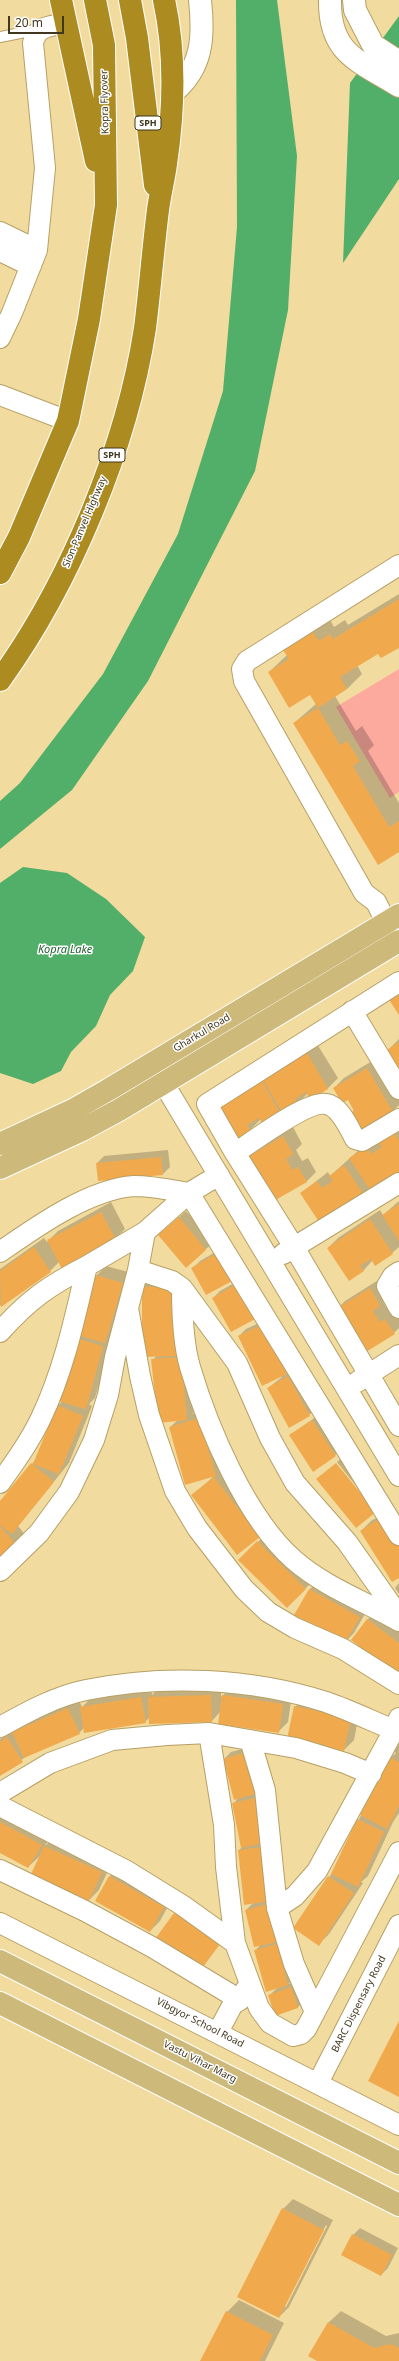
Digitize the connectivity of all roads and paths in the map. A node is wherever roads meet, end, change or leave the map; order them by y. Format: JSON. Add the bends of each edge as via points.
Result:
{"nodes":[{"id":1,"x":61,"y":0,"type":"edge"},
{"id":2,"x":95,"y":0,"type":"edge"},
{"id":3,"x":130,"y":0,"type":"edge"},
{"id":4,"x":164,"y":0,"type":"edge"},
{"id":5,"x":200,"y":0,"type":"edge"},
{"id":6,"x":330,"y":0,"type":"edge"},
{"id":7,"x":354,"y":0,"type":"edge"},
{"id":8,"x":66,"y":23,"type":"junction"},
{"id":9,"x":40,"y":29,"type":"junction"},
{"id":10,"x":0,"y":37,"type":"edge"},
{"id":11,"x":399,"y":62,"type":"edge"},
{"id":12,"x":399,"y":86,"type":"edge"},
{"id":13,"x":172,"y":93,"type":"junction"},
{"id":14,"x":106,"y":205,"type":"junction"},
{"id":15,"x":158,"y":208,"type":"junction"},
{"id":16,"x":0,"y":232,"type":"edge"},
{"id":17,"x":0,"y":251,"type":"edge"},
{"id":18,"x":34,"y":258,"type":"junction"},
{"id":19,"x":0,"y":338,"type":"edge"},
{"id":20,"x":0,"y":395,"type":"edge"},
{"id":21,"x":68,"y":421,"type":"junction"},
{"id":22,"x":399,"y":564,"type":"edge"},
{"id":23,"x":0,"y":573,"type":"edge"},
{"id":24,"x":0,"y":680,"type":"edge"},
{"id":25,"x":338,"y":830,"type":"dead end"},
{"id":26,"x":364,"y":881,"type":"junction"},
{"id":27,"x":392,"y":918,"type":"edge"},
{"id":28,"x":398,"y":942,"type":"edge"},
{"id":29,"x":399,"y":982,"type":"edge"},
{"id":30,"x":352,"y":1011,"type":"junction"},
{"id":31,"x":152,"y":1063,"type":"junction"},
{"id":32,"x":164,"y":1083,"type":"junction"},
{"id":33,"x":399,"y":1089,"type":"edge"},
{"id":34,"x":399,"y":1119,"type":"edge"},
{"id":35,"x":0,"y":1144,"type":"edge"},
{"id":36,"x":235,"y":1153,"type":"junction"},
{"id":37,"x":0,"y":1168,"type":"edge"},
{"id":38,"x":220,"y":1175,"type":"junction"},
{"id":39,"x":399,"y":1183,"type":"edge"},
{"id":40,"x":189,"y":1193,"type":"junction"},
{"id":41,"x":145,"y":1232,"type":"junction"},
{"id":42,"x":294,"y":1247,"type":"junction"},
{"id":43,"x":0,"y":1252,"type":"edge"},
{"id":44,"x":271,"y":1262,"type":"junction"},
{"id":45,"x":87,"y":1266,"type":"junction"},
{"id":46,"x":138,"y":1270,"type":"junction"},
{"id":47,"x":399,"y":1272,"type":"edge"},
{"id":48,"x":182,"y":1288,"type":"junction"},
{"id":49,"x":128,"y":1308,"type":"junction"},
{"id":50,"x":399,"y":1308,"type":"edge"},
{"id":51,"x":0,"y":1332,"type":"edge"},
{"id":52,"x":399,"y":1355,"type":"edge"},
{"id":53,"x":368,"y":1376,"type":"junction"},
{"id":54,"x":346,"y":1389,"type":"junction"},
{"id":55,"x":399,"y":1426,"type":"edge"},
{"id":56,"x":399,"y":1476,"type":"edge"},
{"id":57,"x":0,"y":1483,"type":"edge"},
{"id":58,"x":399,"y":1535,"type":"edge"},
{"id":59,"x":0,"y":1571,"type":"edge"},
{"id":60,"x":399,"y":1616,"type":"edge"},
{"id":61,"x":399,"y":1621,"type":"edge"},
{"id":62,"x":399,"y":1684,"type":"edge"},
{"id":63,"x":396,"y":1724,"type":"edge"},
{"id":64,"x":0,"y":1727,"type":"edge"},
{"id":65,"x":209,"y":1733,"type":"junction"},
{"id":66,"x":250,"y":1740,"type":"junction"},
{"id":67,"x":371,"y":1774,"type":"junction"},
{"id":68,"x":0,"y":1793,"type":"edge"},
{"id":69,"x":0,"y":1806,"type":"edge"},
{"id":70,"x":399,"y":1852,"type":"edge"},
{"id":71,"x":0,"y":1870,"type":"edge"},
{"id":72,"x":277,"y":1908,"type":"junction"},
{"id":73,"x":0,"y":1923,"type":"edge"},
{"id":74,"x":399,"y":1925,"type":"edge"},
{"id":75,"x":235,"y":1943,"type":"junction"},
{"id":76,"x":0,"y":1961,"type":"edge"},
{"id":77,"x":250,"y":1983,"type":"junction"},
{"id":78,"x":240,"y":2000,"type":"junction"},
{"id":79,"x":0,"y":2003,"type":"edge"},
{"id":80,"x":315,"y":2012,"type":"junction"},
{"id":81,"x":222,"y":2034,"type":"junction"},
{"id":82,"x":318,"y":2083,"type":"junction"},
{"id":83,"x":399,"y":2125,"type":"edge"},
{"id":84,"x":399,"y":2164,"type":"edge"},
{"id":85,"x":399,"y":2205,"type":"edge"}],
"edges":[{"from":1,"to":8,"type":"highway"},
{"from":2,"to":14,"type":"highway","name":"Kopra Flyover","via":[[104,45]]},
{"from":3,"to":15,"type":"highway","number":"SPH"},
{"from":4,"to":13,"type":"highway","via":[[171,31]]},
{"from":5,"to":13,"type":"street","via":[[201,47],[184,83]]},
{"from":6,"to":12,"type":"street","via":[[330,15],[335,35],[343,50]]},
{"from":7,"to":11,"type":"street","via":[[355,10],[373,45]]},
{"from":8,"to":9,"type":"street"},
{"from":8,"to":14,"type":"highway"},
{"from":9,"to":10,"type":"lane"},
{"from":9,"to":18,"type":"street","via":[[34,34],[32,43],[45,168]]},
{"from":13,"to":15,"type":"highway","via":[[166,165]]},
{"from":14,"to":21,"type":"highway","via":[[89,319]]},
{"from":15,"to":24,"type":"highway","name":"Sion-Panvel Highway","number":"SPH","via":[[144,328],[132,389],[115,448],[94,505],[69,561],[40,616]]},
{"from":16,"to":18,"type":"street"},
{"from":17,"to":18,"type":"street"},
{"from":18,"to":19,"type":"street"},
{"from":20,"to":21,"type":"street"},
{"from":21,"to":23,"type":"highway","via":[[19,537]]},
{"from":22,"to":26,"type":"street","via":[[247,660],[242,669],[244,681]]},
{"from":25,"to":26,"type":"street"},
{"from":26,"to":27,"type":"street","via":[[364,893]]},
{"from":27,"to":28,"type":"street"},
{"from":27,"to":31,"type":"main road","name":"Gharkul Road"},
{"from":28,"to":32,"type":"main road"},
{"from":29,"to":30,"type":"street"},
{"from":30,"to":33,"type":"street"},
{"from":30,"to":36,"type":"street","via":[[210,1100],[207,1104],[210,1111]]},
{"from":31,"to":32,"type":"street"},
{"from":31,"to":35,"type":"main road","name":"Gharkul Road","via":[[73,1110]]},
{"from":32,"to":37,"type":"main road","via":[[82,1130]]},
{"from":32,"to":38,"type":"street"},
{"from":34,"to":36,"type":"street","via":[[362,1141],[355,1139],[342,1115],[328,1104],[316,1104],[300,1111]]},
{"from":36,"to":42,"type":"street"},
{"from":38,"to":40,"type":"street"},
{"from":38,"to":44,"type":"street"},
{"from":39,"to":42,"type":"street"},
{"from":40,"to":41,"type":"street"},
{"from":40,"to":43,"type":"street","via":[[134,1186],[114,1190],[74,1205]]},
{"from":40,"to":58,"type":"street"},
{"from":41,"to":45,"type":"street"},
{"from":41,"to":46,"type":"street"},
{"from":42,"to":44,"type":"street"},
{"from":42,"to":53,"type":"street"},
{"from":44,"to":54,"type":"street"},
{"from":45,"to":51,"type":"street","via":[[41,1292],[20,1309]]},
{"from":45,"to":57,"type":"street","via":[[73,1326],[41,1418],[22,1452]]},
{"from":46,"to":48,"type":"street","via":[[172,1281]]},
{"from":46,"to":49,"type":"street"},
{"from":47,"to":50,"type":"street","via":[[386,1286]]},
{"from":48,"to":60,"type":"street","via":[[237,1363],[270,1438],[295,1483],[346,1542]]},
{"from":48,"to":61,"type":"street","via":[[182,1310],[190,1366],[217,1439],[248,1502],[272,1537],[293,1560],[318,1580]]},
{"from":49,"to":59,"type":"street","via":[[108,1395],[94,1440],[69,1492],[39,1533]]},
{"from":49,"to":62,"type":"street","via":[[140,1376],[153,1428],[175,1491],[197,1528],[244,1589],[268,1612],[295,1628],[343,1649]]},
{"from":52,"to":53,"type":"street"},
{"from":53,"to":54,"type":"street"},
{"from":53,"to":55,"type":"street"},
{"from":54,"to":56,"type":"street"},
{"from":63,"to":64,"type":"street","via":[[260,1685],[153,1680],[85,1690],[35,1708]]},
{"from":63,"to":67,"type":"street"},
{"from":65,"to":66,"type":"street"},
{"from":65,"to":68,"type":"street","via":[[112,1740],[50,1763]]},
{"from":65,"to":75,"type":"street","via":[[224,1825]]},
{"from":66,"to":67,"type":"street","via":[[296,1748]]},
{"from":66,"to":72,"type":"street","via":[[265,1790]]},
{"from":67,"to":72,"type":"street","via":[[317,1870],[295,1896]]},
{"from":69,"to":75,"type":"street","via":[[127,1871],[182,1904]]},
{"from":70,"to":80,"type":"street"},
{"from":71,"to":78,"type":"street","via":[[92,1914]]},
{"from":72,"to":80,"type":"street","via":[[294,1964]]},
{"from":73,"to":81,"type":"street","name":"Vibgyor School Road"},
{"from":74,"to":82,"type":"street","name":"BARC Dispensary Road"},
{"from":75,"to":77,"type":"street"},
{"from":76,"to":84,"type":"main road","name":"Vastu Vihar Marg"},
{"from":77,"to":78,"type":"street"},
{"from":77,"to":80,"type":"street","via":[[259,2008],[270,2023],[293,2036],[301,2034],[306,2029]]},
{"from":78,"to":81,"type":"street","via":[[241,2008]]},
{"from":79,"to":85,"type":"main road"},
{"from":81,"to":82,"type":"street","name":"Vibgyor School Road"},
{"from":82,"to":83,"type":"street","name":"Vibgyor School Road"}]}
